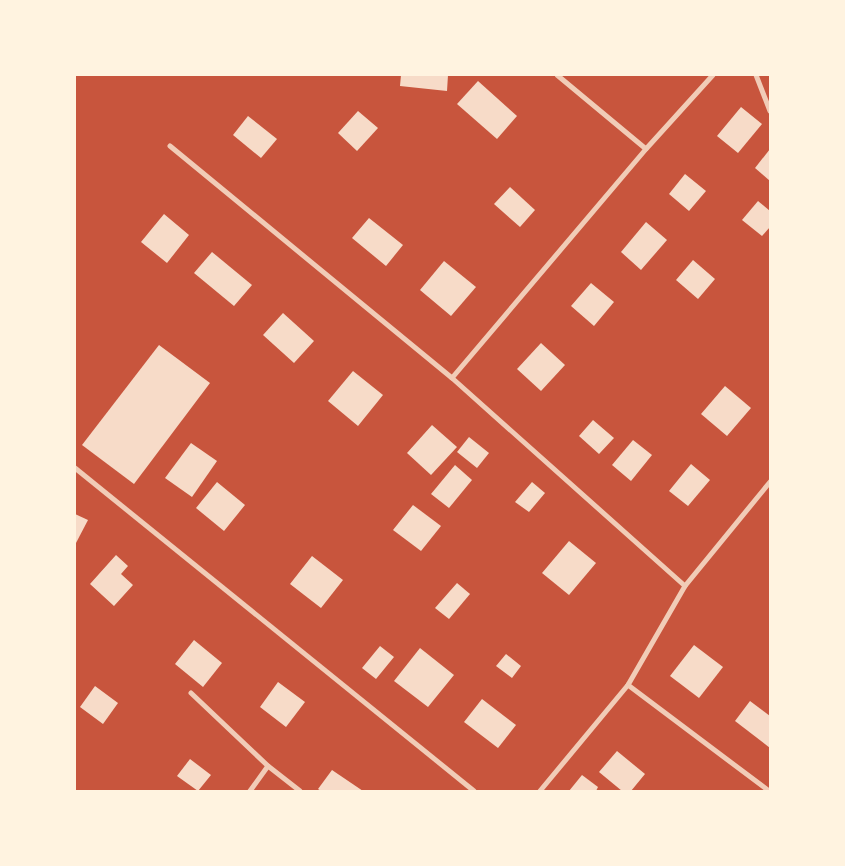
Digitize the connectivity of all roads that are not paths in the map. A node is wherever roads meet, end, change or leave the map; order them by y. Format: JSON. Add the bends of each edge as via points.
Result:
{"nodes":[{"id":1,"x":557,"y":75,"type":"edge"},
{"id":2,"x":713,"y":75,"type":"edge"},
{"id":3,"x":756,"y":75,"type":"edge"},
{"id":4,"x":770,"y":111,"type":"edge"},
{"id":5,"x":170,"y":146,"type":"dead end"},
{"id":6,"x":646,"y":149,"type":"junction"},
{"id":7,"x":452,"y":378,"type":"junction"},
{"id":8,"x":75,"y":468,"type":"edge"},
{"id":9,"x":770,"y":482,"type":"edge"},
{"id":10,"x":684,"y":586,"type":"junction"},
{"id":11,"x":628,"y":685,"type":"junction"},
{"id":12,"x":191,"y":693,"type":"dead end"},
{"id":13,"x":268,"y":766,"type":"junction"},
{"id":14,"x":250,"y":791,"type":"edge"},
{"id":15,"x":300,"y":791,"type":"edge"},
{"id":16,"x":474,"y":791,"type":"edge"},
{"id":17,"x":540,"y":791,"type":"edge"},
{"id":18,"x":769,"y":791,"type":"edge"}],
"edges":[{"from":1,"to":6,"type":"street"},
{"from":2,"to":6,"type":"street"},
{"from":3,"to":4,"type":"street"},
{"from":5,"to":7,"type":"street"},
{"from":6,"to":7,"type":"street"},
{"from":7,"to":10,"type":"street"},
{"from":8,"to":16,"type":"street"},
{"from":9,"to":10,"type":"street"},
{"from":10,"to":11,"type":"street"},
{"from":11,"to":17,"type":"street"},
{"from":11,"to":18,"type":"street"},
{"from":12,"to":13,"type":"street"},
{"from":13,"to":14,"type":"street"},
{"from":13,"to":15,"type":"street"}]}
